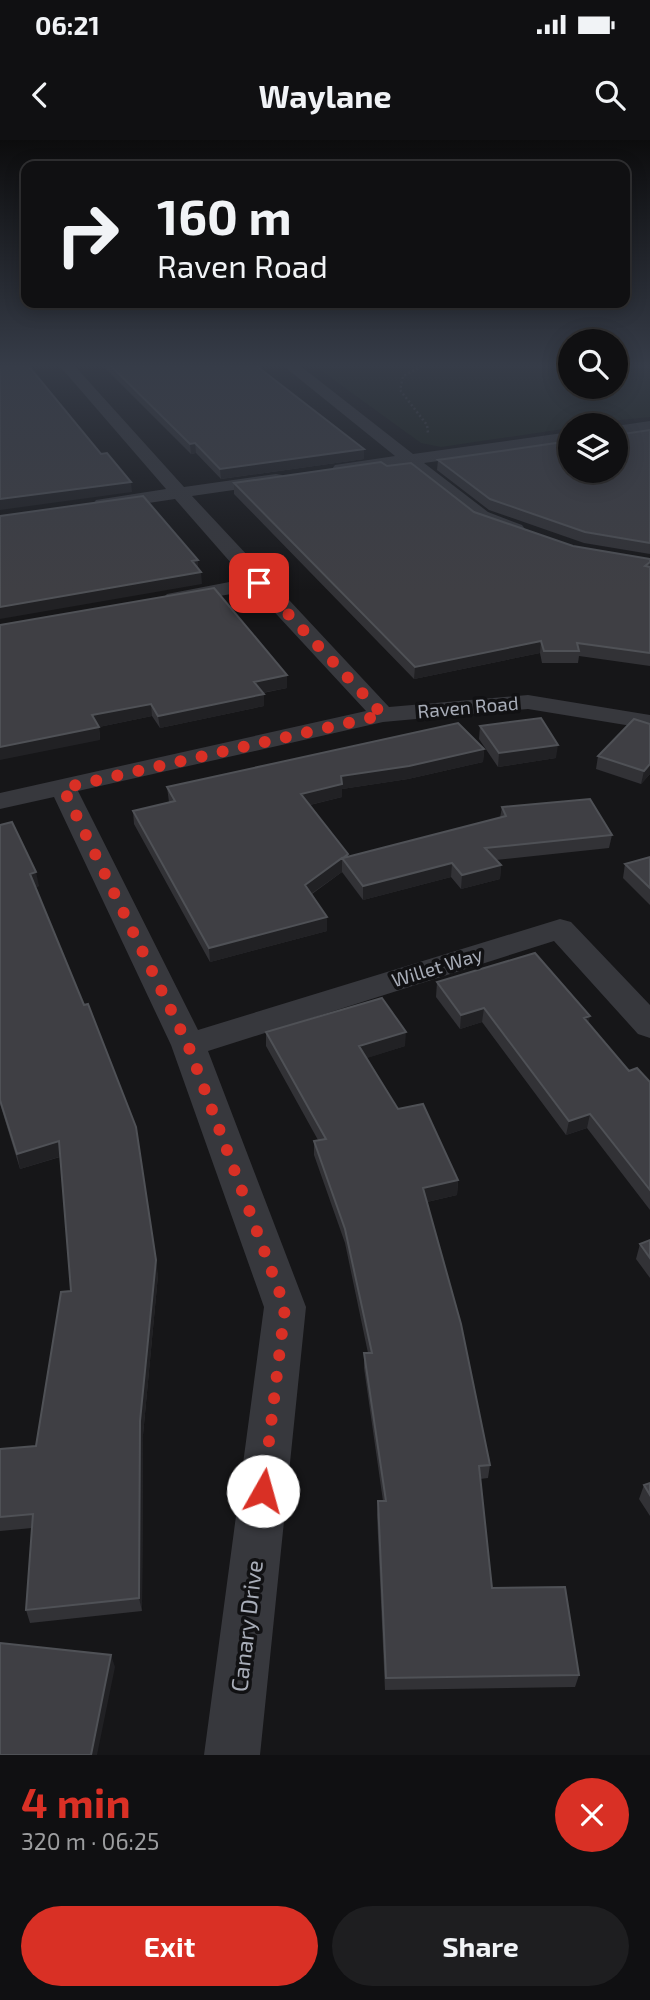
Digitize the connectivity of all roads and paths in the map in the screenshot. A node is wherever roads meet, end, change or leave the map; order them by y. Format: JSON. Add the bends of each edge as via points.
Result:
{"nodes":[{"id":1,"x":133,"y":439,"type":"edge"},
{"id":2,"x":384,"y":439,"type":"edge"},
{"id":3,"x":426,"y":439,"type":"edge"},
{"id":4,"x":558,"y":440,"type":"edge"},
{"id":5,"x":411,"y":460,"type":"junction"},
{"id":6,"x":330,"y":471,"type":"edge"},
{"id":7,"x":289,"y":477,"type":"edge"},
{"id":8,"x":181,"y":492,"type":"junction"},
{"id":9,"x":77,"y":507,"type":"edge"},
{"id":10,"x":530,"y":535,"type":"edge"},
{"id":11,"x":259,"y":583,"type":"junction"},
{"id":12,"x":150,"y":603,"type":"edge"},
{"id":13,"x":383,"y":715,"type":"junction"},
{"id":14,"x":650,"y":722,"type":"edge"},
{"id":15,"x":63,"y":788,"type":"junction"},
{"id":16,"x":0,"y":802,"type":"edge"},
{"id":17,"x":650,"y":1026,"type":"edge"},
{"id":18,"x":188,"y":1045,"type":"junction"},
{"id":19,"x":232,"y":1755,"type":"edge"}],
"edges":[{"from":1,"to":8,"type":"street"},
{"from":2,"to":5,"type":"street"},
{"from":3,"to":5,"type":"path"},
{"from":4,"to":5,"type":"street"},
{"from":5,"to":6,"type":"street"},
{"from":5,"to":10,"type":"street","via":[[481,516]]},
{"from":7,"to":8,"type":"street"},
{"from":8,"to":9,"type":"street"},
{"from":8,"to":11,"type":"street"},
{"from":11,"to":12,"type":"street"},
{"from":11,"to":13,"type":"street"},
{"from":13,"to":14,"type":"street","name":"Raven Road","via":[[528,702]]},
{"from":13,"to":15,"type":"street","name":"Raven Road"},
{"from":15,"to":16,"type":"street","name":"Raven Road"},
{"from":15,"to":18,"type":"street","name":"Canary Drive"},
{"from":17,"to":18,"type":"street","name":"Willet Way","via":[[561,929]]},
{"from":18,"to":19,"type":"street","name":"Canary Drive","via":[[285,1307]]}]}
